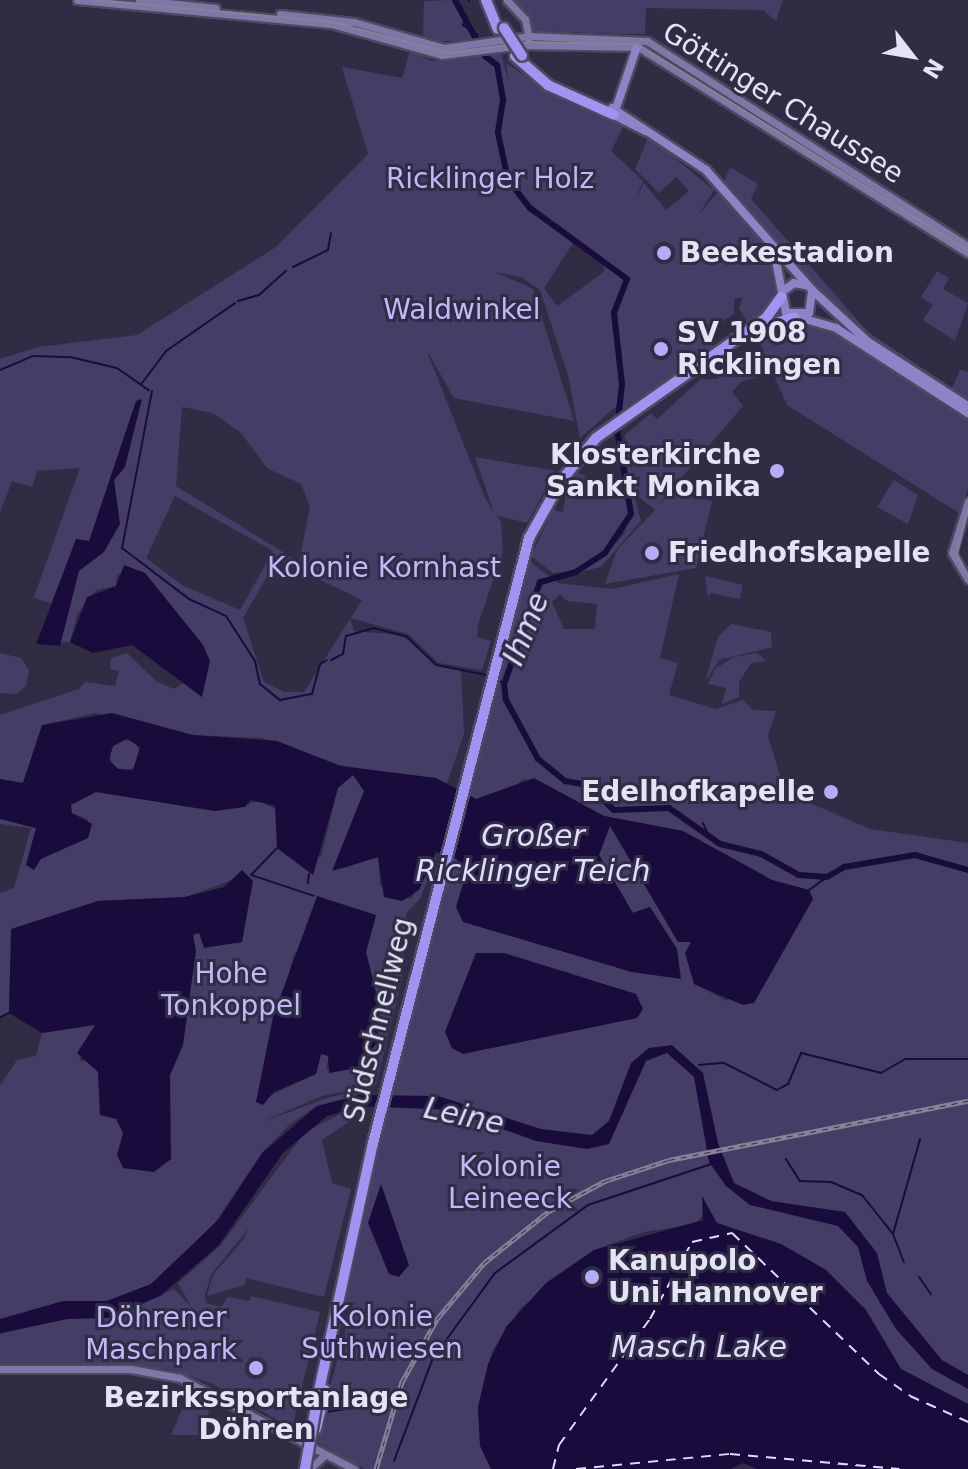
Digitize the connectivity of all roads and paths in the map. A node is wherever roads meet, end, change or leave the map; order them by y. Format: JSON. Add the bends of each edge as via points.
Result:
{"nodes":[{"id":1,"x":77,"y":0,"type":"edge"},
{"id":2,"x":139,"y":0,"type":"edge"},
{"id":3,"x":488,"y":0,"type":"edge"},
{"id":4,"x":507,"y":0,"type":"edge"},
{"id":5,"x":529,"y":41,"type":"junction"},
{"id":6,"x":634,"y":44,"type":"junction"},
{"id":7,"x":476,"y":49,"type":"junction"},
{"id":8,"x":519,"y":56,"type":"junction"},
{"id":9,"x":608,"y":107,"type":"junction"},
{"id":10,"x":719,"y":186,"type":"junction"},
{"id":11,"x":968,"y":246,"type":"edge"},
{"id":12,"x":968,"y":253,"type":"edge"},
{"id":13,"x":810,"y":288,"type":"junction"},
{"id":14,"x":782,"y":294,"type":"junction"},
{"id":15,"x":796,"y":317,"type":"junction"},
{"id":16,"x":756,"y":327,"type":"junction"},
{"id":17,"x":968,"y":406,"type":"edge"},
{"id":18,"x":968,"y":413,"type":"edge"},
{"id":19,"x":968,"y":501,"type":"edge"},
{"id":20,"x":953,"y":559,"type":"junction"},
{"id":21,"x":968,"y":571,"type":"edge"},
{"id":22,"x":968,"y":580,"type":"edge"},
{"id":23,"x":343,"y":1293,"type":"junction"},
{"id":24,"x":334,"y":1340,"type":"junction"},
{"id":25,"x":0,"y":1369,"type":"edge"},
{"id":26,"x":319,"y":1395,"type":"junction"},
{"id":27,"x":310,"y":1446,"type":"junction"},
{"id":28,"x":327,"y":1455,"type":"junction"},
{"id":29,"x":306,"y":1469,"type":"edge"},
{"id":30,"x":354,"y":1469,"type":"edge"}],
"edges":[{"from":1,"to":7,"type":"street","name":"Göttinger Chaussee","via":[[331,24],[442,55]]},
{"from":2,"to":7,"type":"street","name":"Göttinger Chaussee","via":[[354,22],[419,43]]},
{"from":3,"to":8,"type":"highway","bridge":true},
{"from":4,"to":5,"type":"street","via":[[525,19]]},
{"from":5,"to":6,"type":"street","name":"Göttinger Chaussee"},
{"from":5,"to":7,"type":"street","name":"Göttinger Chaussee"},
{"from":6,"to":9,"type":"main road"},
{"from":6,"to":11,"type":"street","name":"Göttinger Chaussee","via":[[658,47]]},
{"from":6,"to":12,"type":"street","name":"Göttinger Chaussee"},
{"from":8,"to":9,"type":"highway","via":[[566,88]]},
{"from":8,"to":9,"type":"highway","via":[[548,85]]},
{"from":9,"to":10,"type":"main road"},
{"from":9,"to":10,"type":"main road","via":[[630,116]]},
{"from":10,"to":13,"type":"main road"},
{"from":10,"to":14,"type":"main road","via":[[775,252]]},
{"from":13,"to":14,"type":"main road","via":[[794,283]]},
{"from":13,"to":15,"type":"main road","via":[[813,308]]},
{"from":13,"to":17,"type":"main road","via":[[891,360]]},
{"from":14,"to":15,"type":"main road","via":[[783,310]]},
{"from":14,"to":16,"type":"highway","name":"Südschnellweg"},
{"from":15,"to":16,"type":"highway","name":"Südschnellweg"},
{"from":15,"to":18,"type":"main road","via":[[836,328]]},
{"from":16,"to":23,"type":"highway","name":"Südschnellweg","via":[[615,424],[564,483],[526,550],[392,1076]]},
{"from":19,"to":20,"type":"street"},
{"from":20,"to":21,"type":"street"},
{"from":20,"to":22,"type":"street"},
{"from":23,"to":24,"type":"highway"},
{"from":23,"to":26,"type":"highway"},
{"from":24,"to":26,"type":"highway"},
{"from":24,"to":27,"type":"highway"},
{"from":25,"to":27,"type":"street","via":[[160,1373],[211,1390]]},
{"from":26,"to":29,"type":"highway","bridge":true},
{"from":27,"to":28,"type":"street"},
{"from":27,"to":29,"type":"street"},
{"from":28,"to":29,"type":"street","via":[[317,1456]]},
{"from":28,"to":30,"type":"street"}]}
